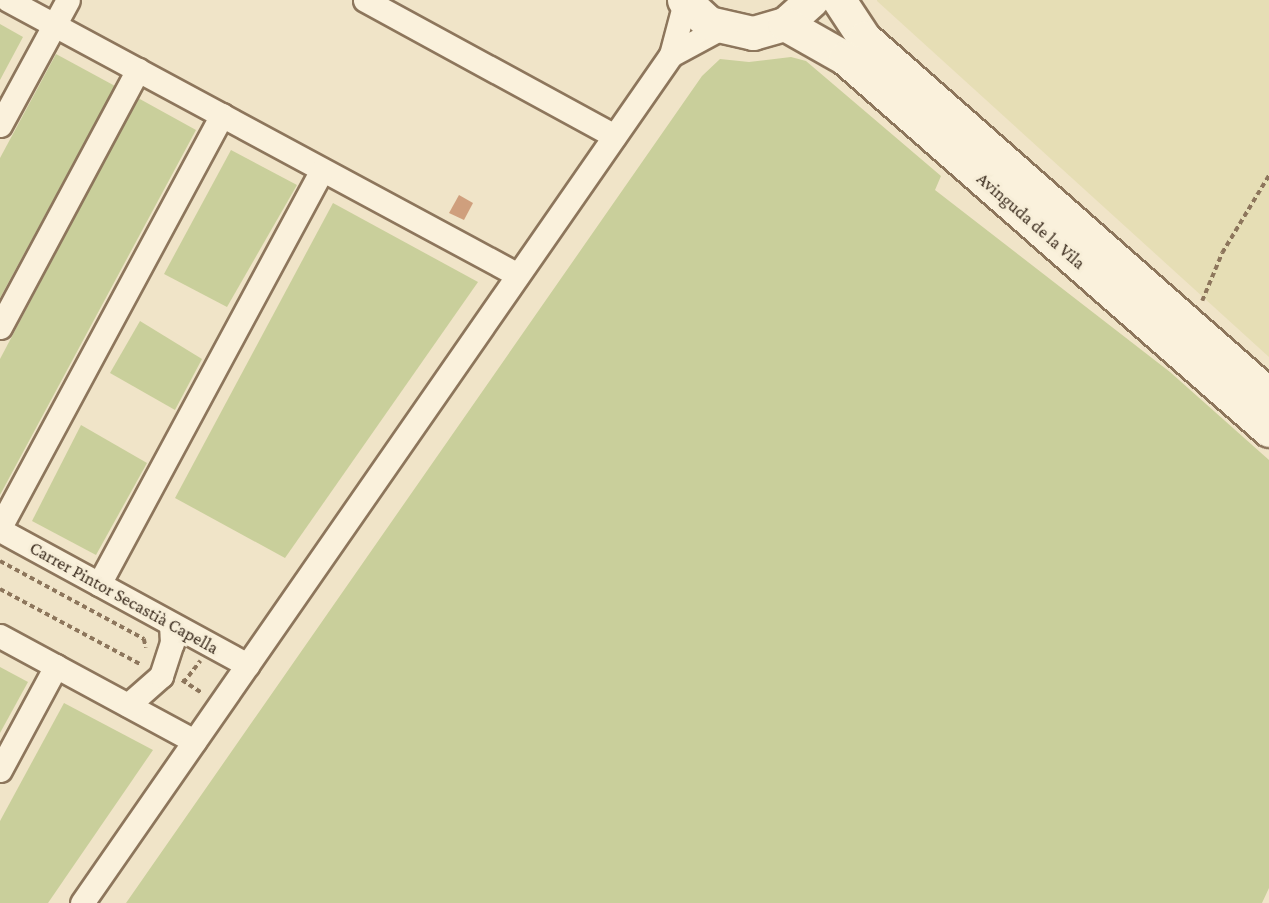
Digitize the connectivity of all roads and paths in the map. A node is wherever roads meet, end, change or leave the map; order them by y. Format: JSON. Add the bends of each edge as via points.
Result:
{"nodes":[{"id":1,"x":8,"y":0,"type":"edge"},
{"id":2,"x":68,"y":0,"type":"edge"},
{"id":3,"x":365,"y":0,"type":"edge"},
{"id":4,"x":811,"y":0,"type":"edge"},
{"id":5,"x":839,"y":0,"type":"edge"},
{"id":6,"x":685,"y":1,"type":"edge"},
{"id":7,"x":785,"y":24,"type":"junction"},
{"id":8,"x":54,"y":25,"type":"junction"},
{"id":9,"x":721,"y":28,"type":"junction"},
{"id":10,"x":671,"y":55,"type":"junction"},
{"id":11,"x":138,"y":70,"type":"junction"},
{"id":12,"x":222,"y":115,"type":"junction"},
{"id":13,"x":2,"y":118,"type":"edge"},
{"id":14,"x":614,"y":136,"type":"junction"},
{"id":15,"x":322,"y":170,"type":"junction"},
{"id":16,"x":1269,"y":175,"type":"edge"},
{"id":17,"x":518,"y":275,"type":"junction"},
{"id":18,"x":1200,"y":306,"type":"dead end"},
{"id":19,"x":0,"y":327,"type":"edge"},
{"id":20,"x":1269,"y":395,"type":"edge"},
{"id":21,"x":1269,"y":430,"type":"edge"},
{"id":22,"x":0,"y":528,"type":"edge"},
{"id":23,"x":0,"y":561,"type":"edge"},
{"id":24,"x":99,"y":584,"type":"junction"},
{"id":25,"x":0,"y":589,"type":"edge"},
{"id":26,"x":171,"y":624,"type":"junction"},
{"id":27,"x":0,"y":636,"type":"edge"},
{"id":28,"x":248,"y":665,"type":"junction"},
{"id":29,"x":56,"y":666,"type":"junction"},
{"id":30,"x":163,"y":672,"type":"junction"},
{"id":31,"x":185,"y":681,"type":"dead end"},
{"id":32,"x":128,"y":705,"type":"junction"},
{"id":33,"x":194,"y":741,"type":"junction"},
{"id":34,"x":0,"y":770,"type":"edge"},
{"id":35,"x":82,"y":903,"type":"edge"}],
"edges":[{"from":1,"to":8,"type":"street"},
{"from":2,"to":8,"type":"street"},
{"from":3,"to":14,"type":"street"},
{"from":4,"to":7,"type":"street"},
{"from":5,"to":20,"type":"street","name":"Avinguda de la Vila","via":[[864,38]]},
{"from":6,"to":9,"type":"street"},
{"from":6,"to":10,"type":"street"},
{"from":7,"to":9,"type":"street","via":[[753,33]]},
{"from":7,"to":21,"type":"street","name":"Avinguda de la Vila","via":[[845,58]]},
{"from":8,"to":11,"type":"street"},
{"from":8,"to":13,"type":"street"},
{"from":9,"to":10,"type":"street"},
{"from":10,"to":14,"type":"street"},
{"from":11,"to":12,"type":"street"},
{"from":11,"to":19,"type":"street"},
{"from":12,"to":15,"type":"street"},
{"from":12,"to":22,"type":"street"},
{"from":14,"to":17,"type":"street"},
{"from":15,"to":17,"type":"street"},
{"from":15,"to":24,"type":"street"},
{"from":16,"to":18,"type":"path","via":[[1222,253]]},
{"from":17,"to":28,"type":"street"},
{"from":22,"to":24,"type":"street","name":"Carrer Pintor Secastià Capella"},
{"from":23,"to":30,"type":"path","via":[[144,639],[148,656]]},
{"from":24,"to":26,"type":"street","name":"Carrer Pintor Secastià Capella"},
{"from":25,"to":30,"type":"path"},
{"from":26,"to":28,"type":"street","name":"Carrer Pintor Secastià Capella"},
{"from":26,"to":30,"type":"street","via":[[172,643]]},
{"from":27,"to":29,"type":"street"},
{"from":28,"to":33,"type":"street"},
{"from":29,"to":32,"type":"street"},
{"from":29,"to":34,"type":"street"},
{"from":30,"to":31,"type":"path"},
{"from":30,"to":32,"type":"street"},
{"from":32,"to":33,"type":"street"},
{"from":33,"to":35,"type":"street"}]}
